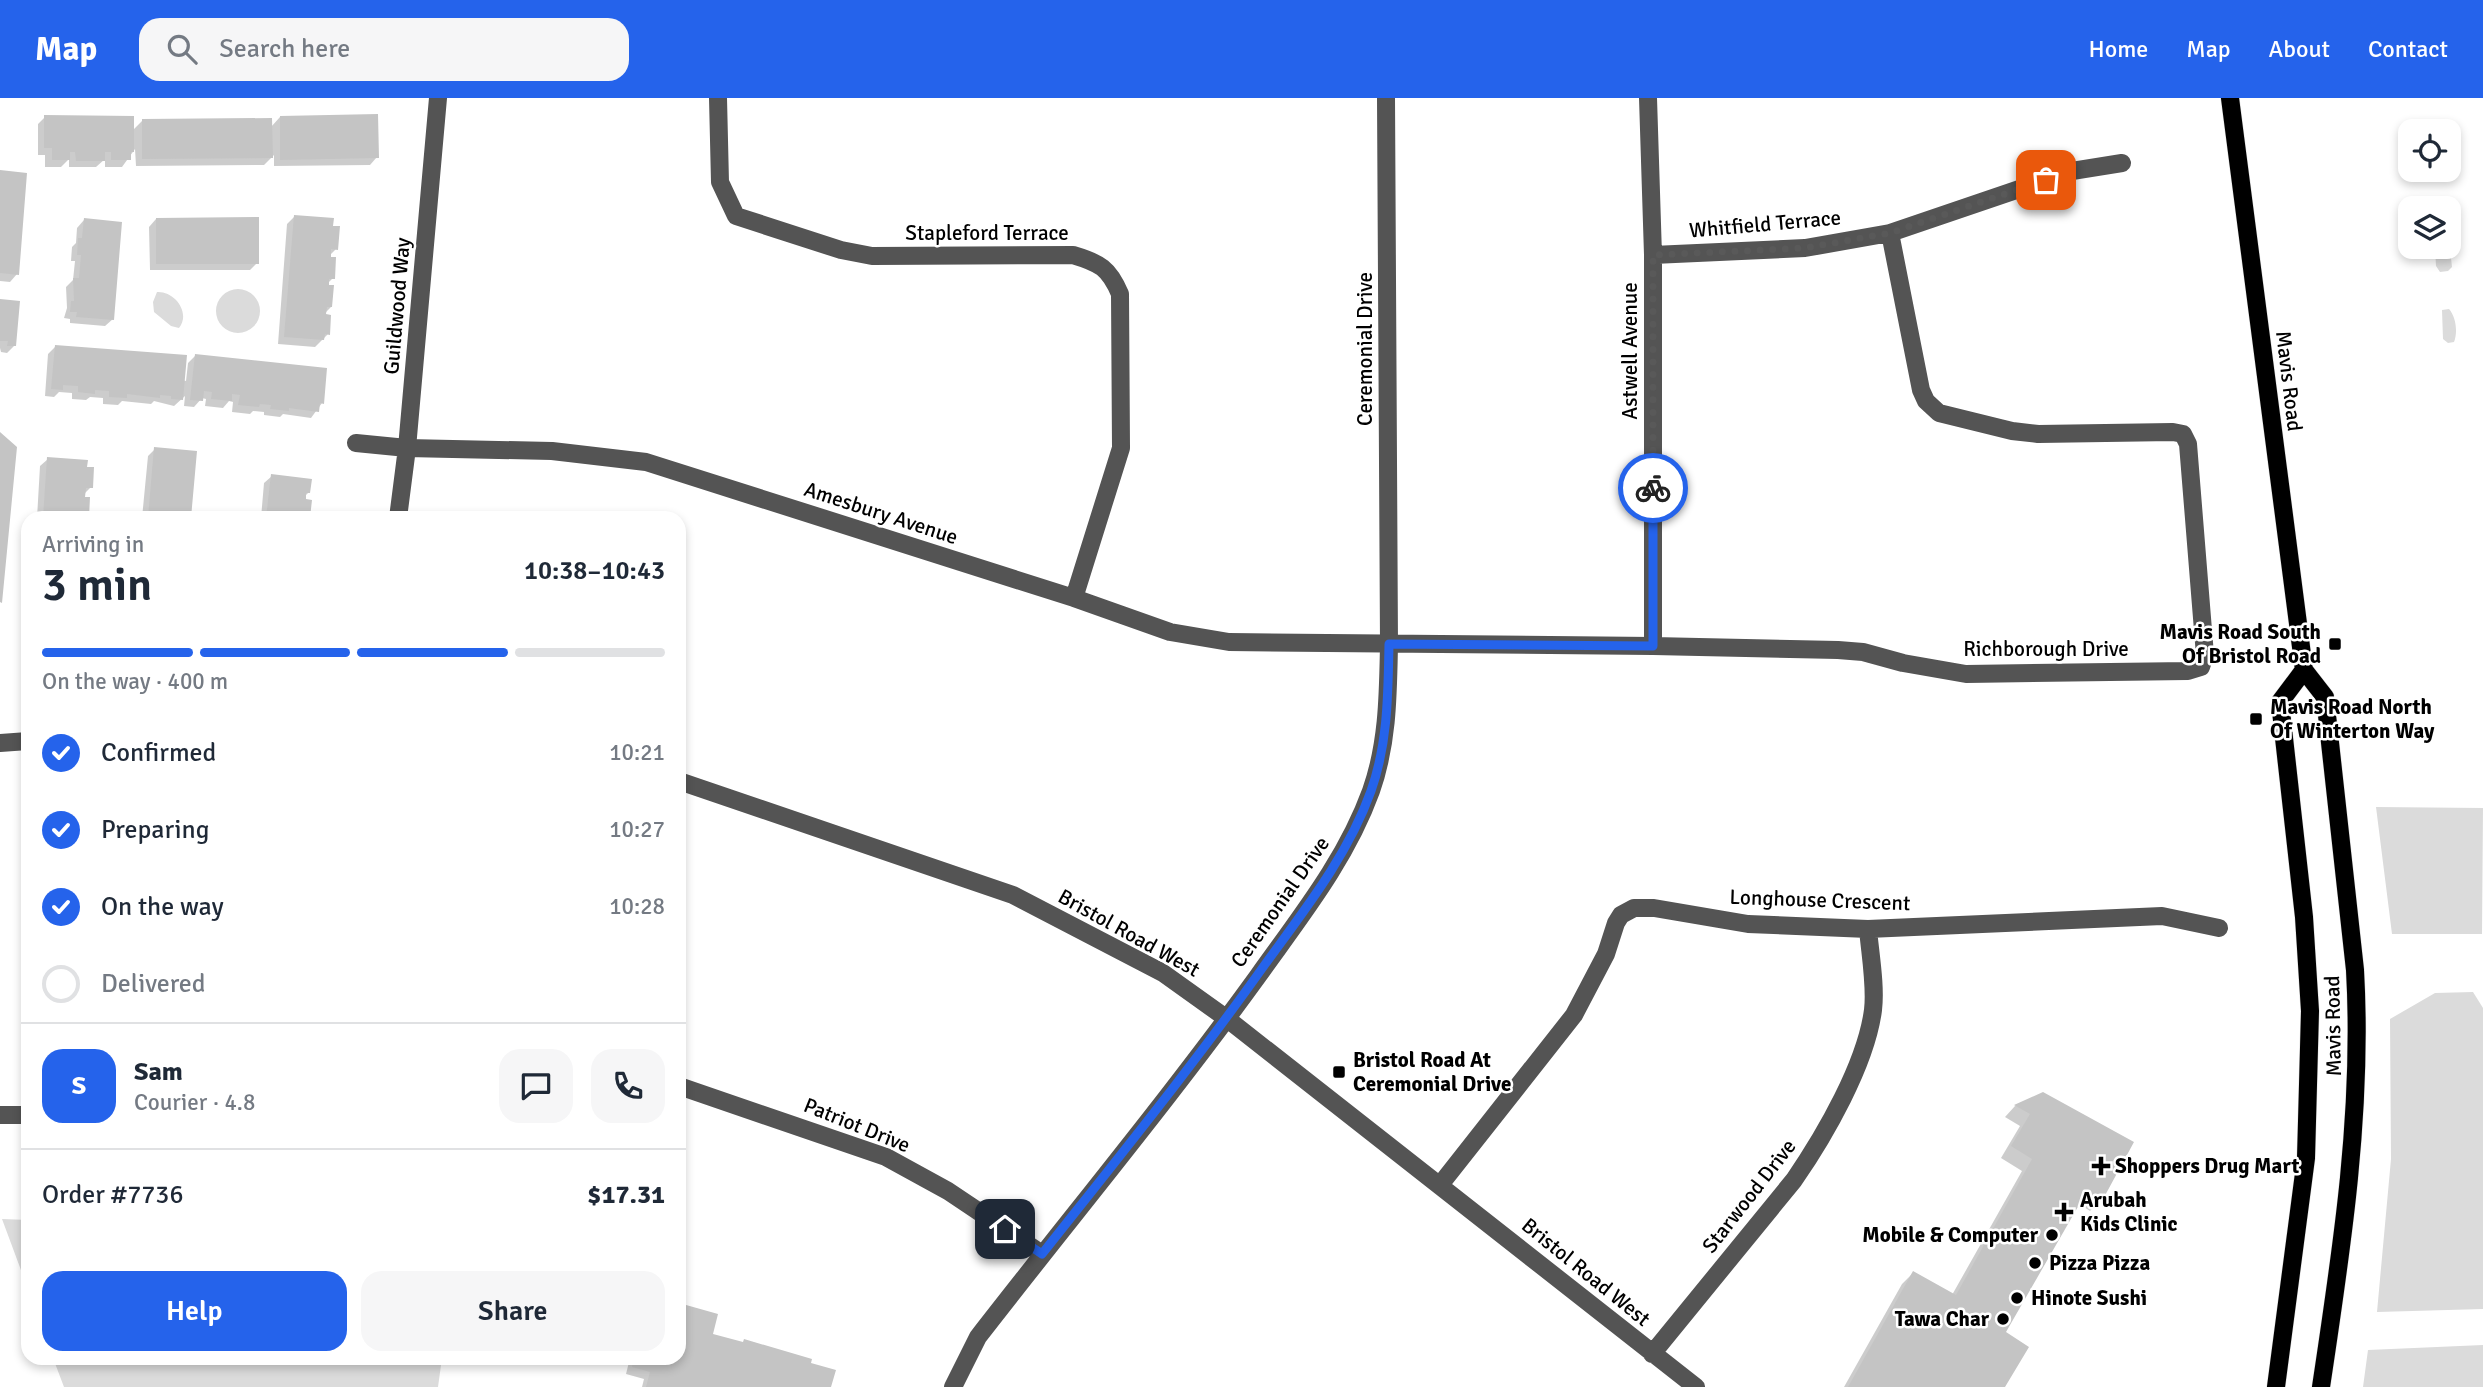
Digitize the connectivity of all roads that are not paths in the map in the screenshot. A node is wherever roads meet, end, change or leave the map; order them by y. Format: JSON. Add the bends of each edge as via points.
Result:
{"nodes":[{"id":1,"x":438,"y":98,"type":"edge"},
{"id":2,"x":718,"y":98,"type":"edge"},
{"id":3,"x":1386,"y":98,"type":"edge"},
{"id":4,"x":1648,"y":98,"type":"edge"},
{"id":5,"x":2230,"y":98,"type":"edge"},
{"id":6,"x":2122,"y":163,"type":"dead end"},
{"id":7,"x":1890,"y":233,"type":"junction"},
{"id":8,"x":1653,"y":255,"type":"junction"},
{"id":9,"x":356,"y":443,"type":"dead end"},
{"id":10,"x":407,"y":448,"type":"junction"},
{"id":11,"x":399,"y":511,"type":"edge"},
{"id":12,"x":1074,"y":598,"type":"junction"},
{"id":13,"x":1389,"y":644,"type":"junction"},
{"id":14,"x":1653,"y":646,"type":"junction"},
{"id":15,"x":2304,"y":670,"type":"junction"},
{"id":16,"x":21,"y":742,"type":"edge"},
{"id":17,"x":0,"y":743,"type":"edge"},
{"id":18,"x":686,"y":783,"type":"edge"},
{"id":19,"x":1868,"y":929,"type":"junction"},
{"id":20,"x":2219,"y":929,"type":"dead end"},
{"id":21,"x":1226,"y":1018,"type":"junction"},
{"id":22,"x":686,"y":1088,"type":"edge"},
{"id":23,"x":0,"y":1115,"type":"edge"},
{"id":24,"x":21,"y":1115,"type":"edge"},
{"id":25,"x":1440,"y":1185,"type":"junction"},
{"id":26,"x":1042,"y":1254,"type":"junction"},
{"id":27,"x":1653,"y":1354,"type":"junction"},
{"id":28,"x":953,"y":1387,"type":"edge"},
{"id":29,"x":1696,"y":1387,"type":"edge"},
{"id":30,"x":2276,"y":1387,"type":"edge"},
{"id":31,"x":2321,"y":1387,"type":"edge"}],
"edges":[{"from":1,"to":10,"type":"street","name":"Guildwood Way"},
{"from":2,"to":12,"type":"street","name":"Stapleford Terrace","via":[[720,182],[736,216],[873,256],[1073,255],[1094,261],[1112,274],[1120,294],[1121,448]]},
{"from":3,"to":13,"type":"street","name":"Ceremonial Drive"},
{"from":4,"to":8,"type":"street","name":"Astwell Avenue"},
{"from":5,"to":15,"type":"main road","name":"Mavis Road"},
{"from":6,"to":7,"type":"street","name":"Whitfield Terrace","via":[[2072,171]]},
{"from":7,"to":8,"type":"street","name":"Whitfield Terrace","via":[[1805,248]]},
{"from":7,"to":14,"type":"street","name":"Richborough Drive","via":[[1921,390],[1939,413],[2038,434],[2183,434],[2188,444],[2206,654],[2201,667],[2188,671],[1966,674],[1863,652]]},
{"from":8,"to":14,"type":"street","name":"Astwell Avenue"},
{"from":9,"to":10,"type":"street","name":"Amesbury Avenue"},
{"from":10,"to":11,"type":"street","name":"Guildwood Way"},
{"from":10,"to":12,"type":"street","name":"Amesbury Avenue","via":[[552,450],[646,462]]},
{"from":12,"to":13,"type":"street","name":"Amesbury Avenue","via":[[1170,632],[1229,642]]},
{"from":13,"to":14,"type":"street","name":"Richborough Drive"},
{"from":13,"to":21,"type":"street","name":"Ceremonial Drive","via":[[1387,727],[1371,789],[1349,842]]},
{"from":15,"to":30,"type":"main road","name":"Mavis Road","via":[[2280,702],[2310,1012],[2306,1158]]},
{"from":15,"to":31,"type":"main road","name":"Mavis Road","via":[[2325,698],[2357,1012],[2350,1175]]},
{"from":16,"to":17,"type":"street"},
{"from":18,"to":21,"type":"street","name":"Bristol Road West","via":[[1013,895],[1163,973]]},
{"from":19,"to":20,"type":"street","name":"Longhouse Crescent","via":[[2162,916]]},
{"from":19,"to":25,"type":"street","name":"Longhouse Crescent","via":[[1748,924],[1654,908],[1634,908],[1621,915],[1574,1015]]},
{"from":19,"to":27,"type":"street","name":"Starwood Drive","via":[[1874,1007],[1866,1045],[1846,1088],[1794,1180]]},
{"from":21,"to":25,"type":"street","name":"Bristol Road West"},
{"from":21,"to":26,"type":"street","name":"Ceremonial Drive"},
{"from":22,"to":26,"type":"street","name":"Patriot Drive","via":[[886,1157],[948,1191]]},
{"from":23,"to":24,"type":"street"},
{"from":25,"to":27,"type":"street","name":"Bristol Road West"},
{"from":26,"to":28,"type":"street","name":"Ceremonial Drive","via":[[978,1337]]},
{"from":27,"to":29,"type":"street","name":"Bristol Road West"}]}
